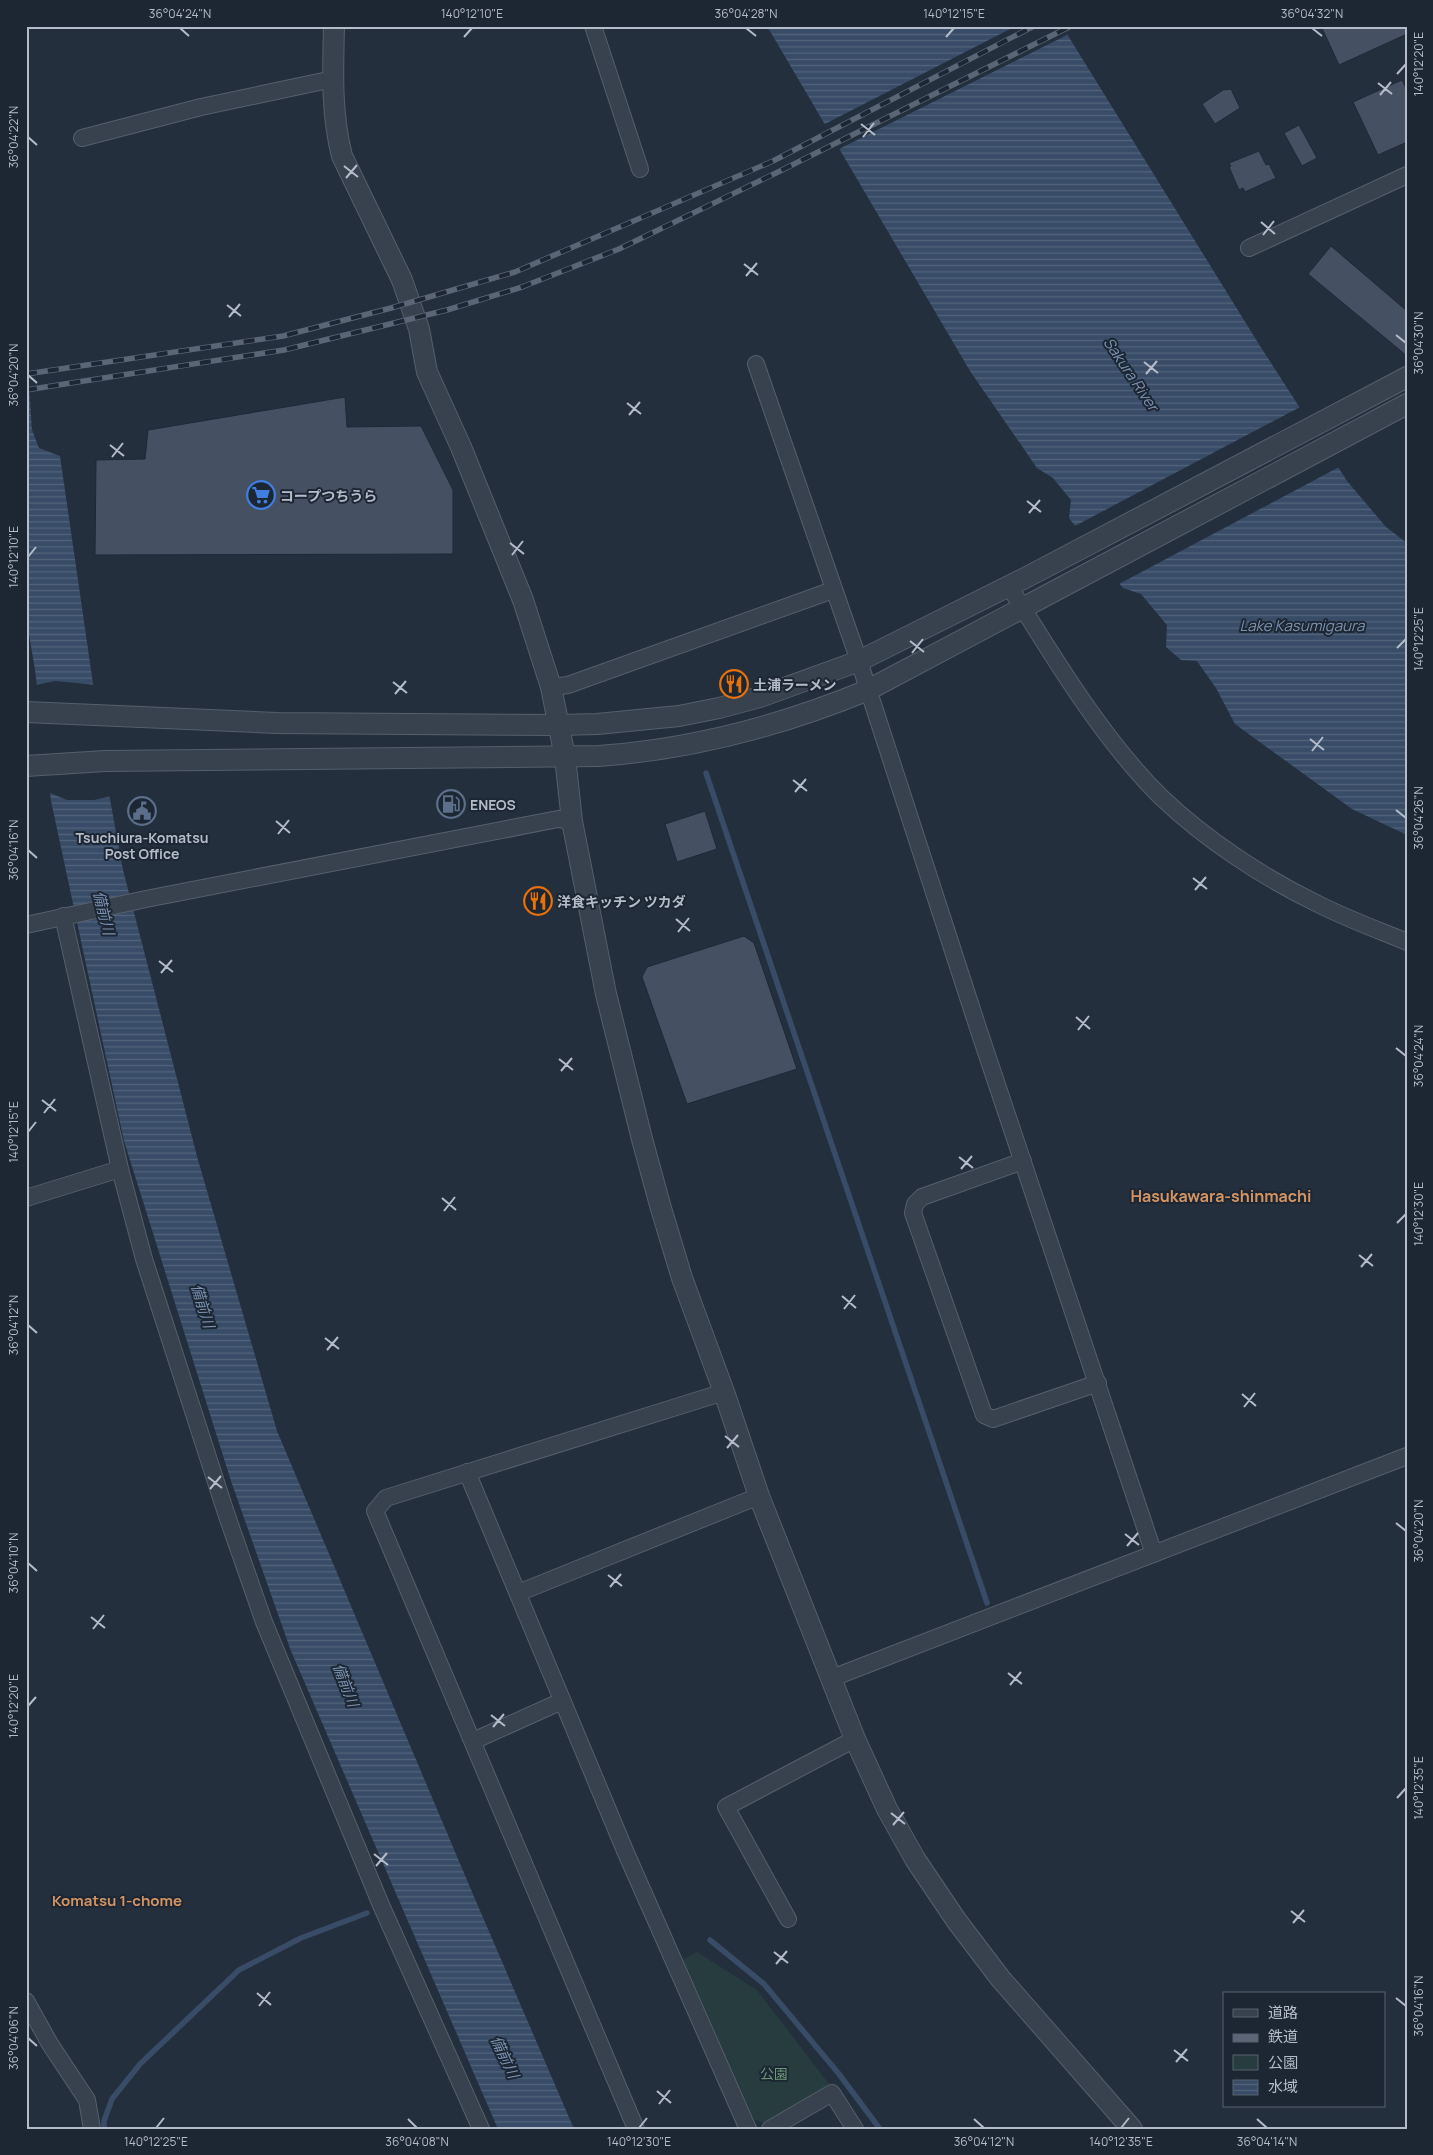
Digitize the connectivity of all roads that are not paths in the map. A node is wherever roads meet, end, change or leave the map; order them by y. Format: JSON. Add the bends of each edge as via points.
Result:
{"nodes":[{"id":1,"x":334,"y":26,"type":"edge"},
{"id":2,"x":593,"y":26,"type":"edge"},
{"id":3,"x":333,"y":79,"type":"junction"},
{"id":4,"x":82,"y":138,"type":"dead end"},
{"id":5,"x":640,"y":169,"type":"dead end"},
{"id":6,"x":1407,"y":175,"type":"edge"},
{"id":7,"x":1249,"y":248,"type":"dead end"},
{"id":8,"x":756,"y":364,"type":"dead end"},
{"id":9,"x":1407,"y":376,"type":"edge"},
{"id":10,"x":1405,"y":405,"type":"edge"},
{"id":11,"x":1009,"y":586,"type":"junction"},
{"id":12,"x":833,"y":590,"type":"junction"},
{"id":13,"x":1022,"y":607,"type":"junction"},
{"id":14,"x":859,"y":661,"type":"junction"},
{"id":15,"x":551,"y":687,"type":"junction"},
{"id":16,"x":868,"y":690,"type":"junction"},
{"id":17,"x":32,"y":712,"type":"edge"},
{"id":18,"x":559,"y":725,"type":"junction"},
{"id":19,"x":565,"y":757,"type":"junction"},
{"id":20,"x":36,"y":765,"type":"edge"},
{"id":21,"x":572,"y":821,"type":"junction"},
{"id":22,"x":68,"y":916,"type":"junction"},
{"id":23,"x":26,"y":925,"type":"edge"},
{"id":24,"x":1407,"y":942,"type":"edge"},
{"id":25,"x":1024,"y":1161,"type":"junction"},
{"id":26,"x":120,"y":1169,"type":"junction"},
{"id":27,"x":26,"y":1198,"type":"edge"},
{"id":28,"x":1098,"y":1383,"type":"junction"},
{"id":29,"x":724,"y":1392,"type":"junction"},
{"id":30,"x":1407,"y":1456,"type":"edge"},
{"id":31,"x":467,"y":1472,"type":"junction"},
{"id":32,"x":759,"y":1496,"type":"junction"},
{"id":33,"x":1154,"y":1554,"type":"junction"},
{"id":34,"x":518,"y":1593,"type":"junction"},
{"id":35,"x":832,"y":1678,"type":"junction"},
{"id":36,"x":562,"y":1701,"type":"junction"},
{"id":37,"x":855,"y":1739,"type":"junction"},
{"id":38,"x":472,"y":1741,"type":"junction"},
{"id":39,"x":788,"y":1919,"type":"dead end"},
{"id":40,"x":26,"y":2001,"type":"edge"},
{"id":41,"x":92,"y":2129,"type":"edge"},
{"id":42,"x":481,"y":2129,"type":"edge"},
{"id":43,"x":636,"y":2129,"type":"edge"},
{"id":44,"x":748,"y":2129,"type":"edge"},
{"id":45,"x":770,"y":2129,"type":"edge"},
{"id":46,"x":855,"y":2129,"type":"edge"},
{"id":47,"x":1132,"y":2129,"type":"edge"}],
"edges":[{"from":1,"to":3,"type":"street"},
{"from":2,"to":5,"type":"street"},
{"from":3,"to":4,"type":"street","via":[[201,107]]},
{"from":3,"to":15,"type":"street","via":[[342,156],[402,280],[419,329],[427,372],[524,600]]},
{"from":6,"to":7,"type":"street"},
{"from":8,"to":12,"type":"street"},
{"from":9,"to":11,"type":"street"},
{"from":10,"to":13,"type":"street"},
{"from":11,"to":13,"type":"street"},
{"from":11,"to":14,"type":"street"},
{"from":12,"to":14,"type":"street"},
{"from":12,"to":15,"type":"street","via":[[568,685]]},
{"from":13,"to":16,"type":"street"},
{"from":13,"to":24,"type":"street","via":[[1108,734],[1160,796],[1195,827],[1246,863],[1319,905]]},
{"from":14,"to":16,"type":"street"},
{"from":14,"to":18,"type":"street","via":[[760,697],[719,708],[661,718]]},
{"from":15,"to":18,"type":"street"},
{"from":16,"to":19,"type":"street","via":[[822,709],[729,737],[641,753]]},
{"from":16,"to":25,"type":"street"},
{"from":17,"to":18,"type":"street","via":[[276,723]]},
{"from":18,"to":19,"type":"street"},
{"from":19,"to":20,"type":"street","via":[[105,761]]},
{"from":19,"to":21,"type":"street"},
{"from":21,"to":22,"type":"street","via":[[558,819]]},
{"from":21,"to":29,"type":"street","via":[[606,994],[642,1139],[682,1278]]},
{"from":22,"to":23,"type":"street"},
{"from":22,"to":26,"type":"street"},
{"from":25,"to":28,"type":"street"},
{"from":25,"to":28,"type":"street","via":[[922,1197],[914,1204],[912,1213],[984,1415],[993,1419]]},
{"from":26,"to":27,"type":"street"},
{"from":26,"to":42,"type":"street","via":[[183,1384],[264,1622],[381,1905]]},
{"from":28,"to":33,"type":"street"},
{"from":29,"to":31,"type":"street"},
{"from":29,"to":32,"type":"street"},
{"from":30,"to":33,"type":"street"},
{"from":31,"to":34,"type":"street"},
{"from":31,"to":38,"type":"street","via":[[386,1498],[376,1511]]},
{"from":32,"to":34,"type":"street"},
{"from":32,"to":35,"type":"street"},
{"from":33,"to":35,"type":"street"},
{"from":34,"to":36,"type":"street"},
{"from":35,"to":37,"type":"street"},
{"from":36,"to":38,"type":"street"},
{"from":36,"to":44,"type":"street"},
{"from":37,"to":39,"type":"street","via":[[726,1806]]},
{"from":37,"to":47,"type":"street","via":[[887,1809],[956,1920],[1000,1978]]},
{"from":38,"to":43,"type":"street"},
{"from":40,"to":41,"type":"street","via":[[86,2100]]},
{"from":45,"to":46,"type":"street","via":[[832,2093]]}]}
